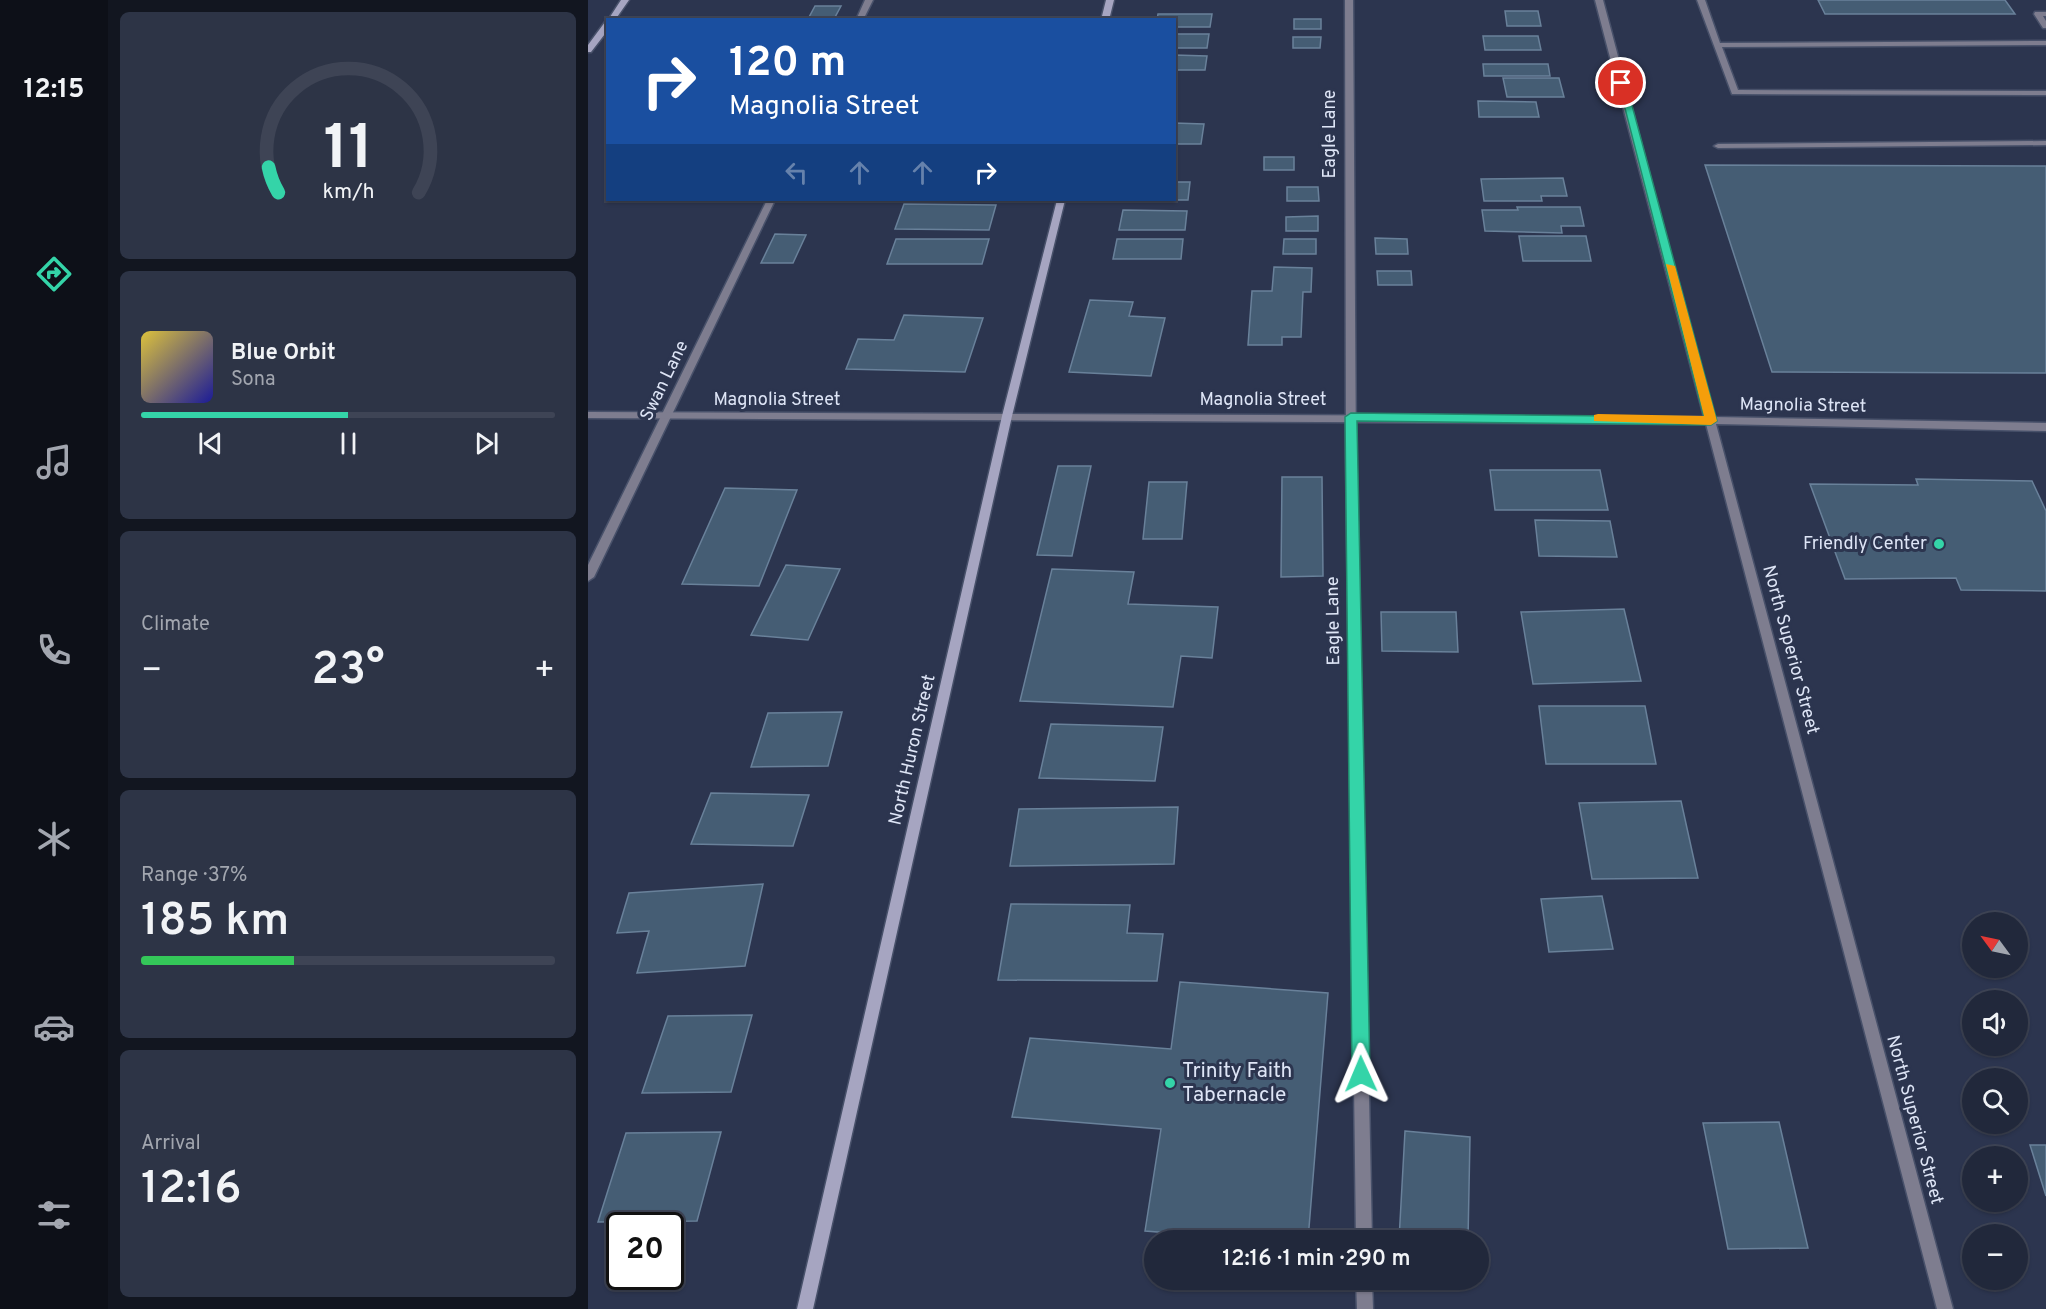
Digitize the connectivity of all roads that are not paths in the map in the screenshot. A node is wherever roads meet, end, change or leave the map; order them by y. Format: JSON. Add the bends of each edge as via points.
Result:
{"nodes":[{"id":1,"x":625,"y":0,"type":"edge"},
{"id":2,"x":868,"y":0,"type":"edge"},
{"id":3,"x":1110,"y":0,"type":"edge"},
{"id":4,"x":1349,"y":0,"type":"edge"},
{"id":5,"x":1599,"y":0,"type":"edge"},
{"id":6,"x":1701,"y":0,"type":"edge"},
{"id":7,"x":2046,"y":14,"type":"edge"},
{"id":8,"x":612,"y":18,"type":"edge"},
{"id":9,"x":860,"y":18,"type":"edge"},
{"id":10,"x":1106,"y":18,"type":"edge"},
{"id":11,"x":2046,"y":26,"type":"edge"},
{"id":12,"x":606,"y":27,"type":"edge"},
{"id":13,"x":2046,"y":43,"type":"edge"},
{"id":14,"x":1717,"y":45,"type":"junction"},
{"id":15,"x":588,"y":50,"type":"edge"},
{"id":16,"x":2046,"y":93,"type":"edge"},
{"id":17,"x":2046,"y":143,"type":"edge"},
{"id":18,"x":1718,"y":146,"type":"dead end"},
{"id":19,"x":771,"y":201,"type":"edge"},
{"id":20,"x":1060,"y":201,"type":"edge"},
{"id":21,"x":588,"y":416,"type":"edge"},
{"id":22,"x":666,"y":416,"type":"junction"},
{"id":23,"x":1007,"y":416,"type":"junction"},
{"id":24,"x":1351,"y":417,"type":"junction"},
{"id":25,"x":1711,"y":421,"type":"junction"},
{"id":26,"x":2046,"y":427,"type":"edge"},
{"id":27,"x":588,"y":577,"type":"edge"},
{"id":28,"x":1364,"y":1230,"type":"edge"},
{"id":29,"x":1364,"y":1290,"type":"edge"},
{"id":30,"x":805,"y":1309,"type":"edge"},
{"id":31,"x":1365,"y":1309,"type":"edge"},
{"id":32,"x":1945,"y":1309,"type":"edge"}],
"edges":[{"from":1,"to":8,"type":"street"},
{"from":2,"to":9,"type":"street"},
{"from":3,"to":10,"type":"street"},
{"from":4,"to":24,"type":"street","name":"Eagle Lane"},
{"from":5,"to":25,"type":"street","name":"North Superior Street"},
{"from":6,"to":14,"type":"street"},
{"from":7,"to":11,"type":"street","via":[[2038,14]]},
{"from":12,"to":15,"type":"street"},
{"from":13,"to":14,"type":"street"},
{"from":14,"to":16,"type":"street","via":[[1735,92]]},
{"from":17,"to":18,"type":"street"},
{"from":19,"to":22,"type":"street","name":"Swan Lane"},
{"from":20,"to":23,"type":"street","name":"North Huron Street"},
{"from":21,"to":22,"type":"street","name":"Magnolia Street"},
{"from":22,"to":23,"type":"street","name":"Magnolia Street"},
{"from":22,"to":27,"type":"street","name":"Swan Lane"},
{"from":23,"to":24,"type":"street","name":"Magnolia Street"},
{"from":23,"to":30,"type":"street","name":"North Huron Street"},
{"from":24,"to":25,"type":"street","name":"Magnolia Street"},
{"from":24,"to":28,"type":"street","name":"Eagle Lane"},
{"from":25,"to":26,"type":"street","name":"Magnolia Street"},
{"from":25,"to":32,"type":"street","name":"North Superior Street"},
{"from":29,"to":31,"type":"street"}]}
